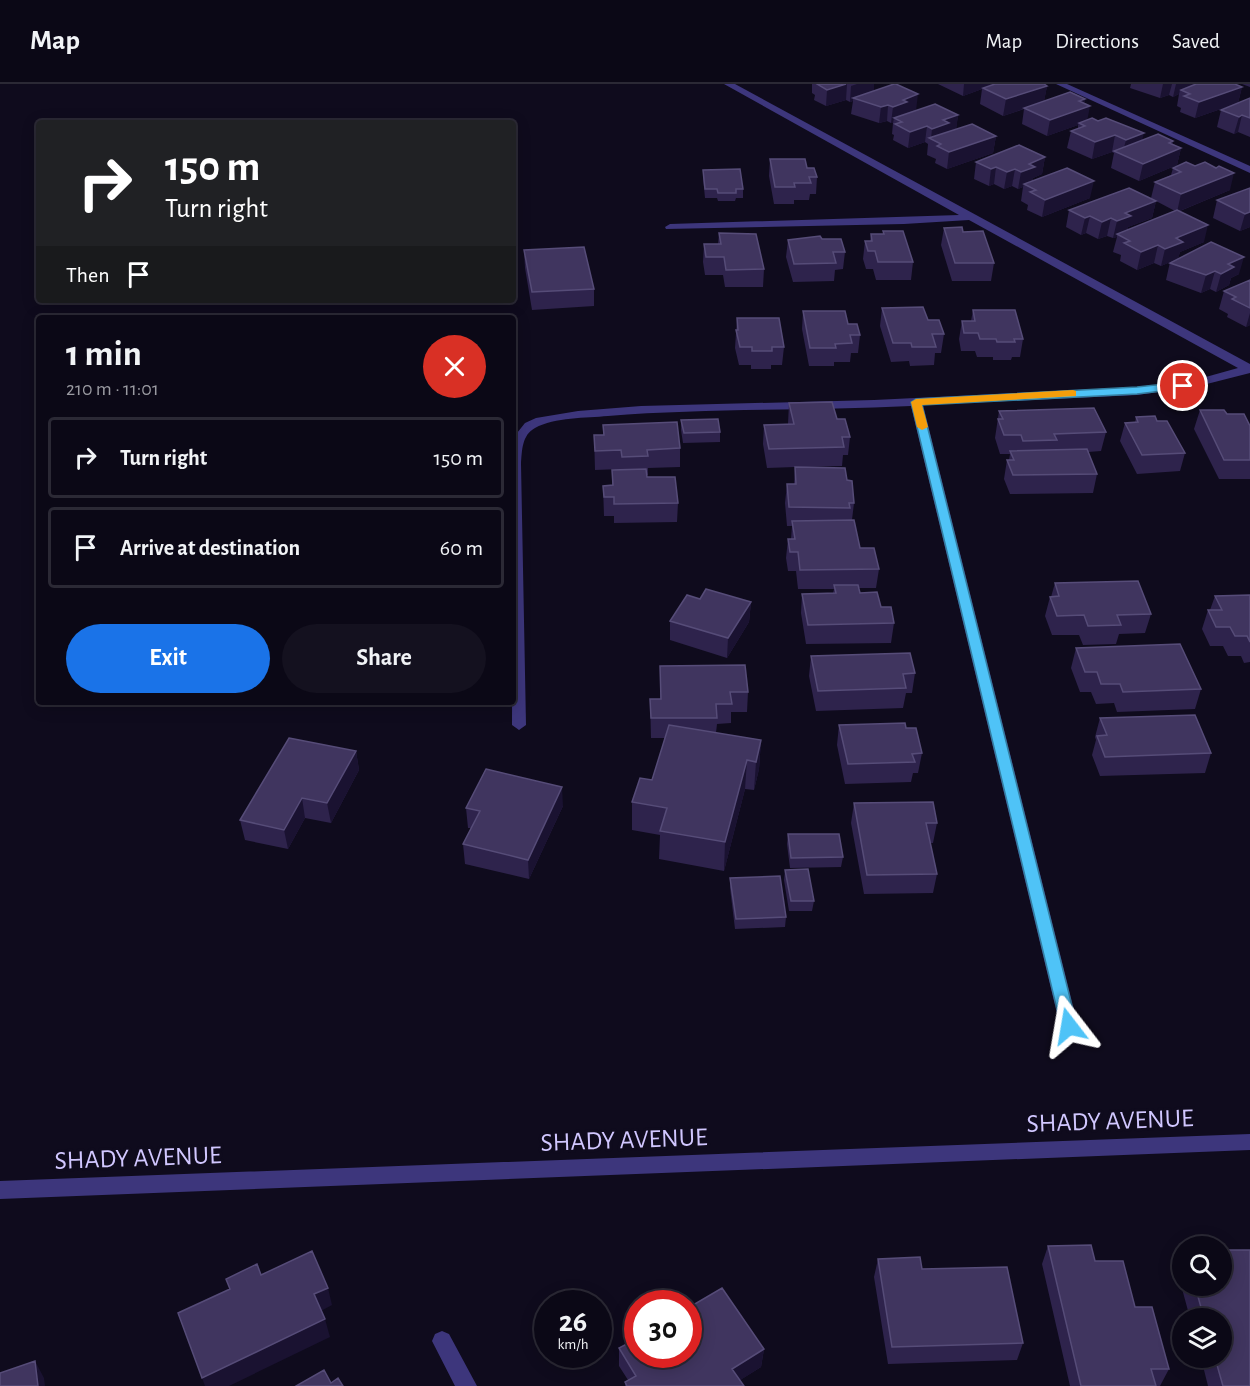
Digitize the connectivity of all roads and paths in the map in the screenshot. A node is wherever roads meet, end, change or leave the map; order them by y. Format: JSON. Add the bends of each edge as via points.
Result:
{"nodes":[{"id":1,"x":728,"y":84,"type":"edge"},
{"id":2,"x":1060,"y":84,"type":"edge"},
{"id":3,"x":1250,"y":170,"type":"edge"},
{"id":4,"x":974,"y":217,"type":"junction"},
{"id":5,"x":670,"y":227,"type":"dead end"},
{"id":6,"x":1249,"y":368,"type":"edge"},
{"id":7,"x":916,"y":402,"type":"junction"},
{"id":8,"x":516,"y":454,"type":"edge"},
{"id":9,"x":516,"y":529,"type":"edge"},
{"id":10,"x":519,"y":725,"type":"dead end"},
{"id":11,"x":1069,"y":1026,"type":"dead end"},
{"id":12,"x":1250,"y":1142,"type":"edge"},
{"id":13,"x":0,"y":1190,"type":"edge"},
{"id":14,"x":442,"y":1341,"type":"dead end"},
{"id":15,"x":466,"y":1386,"type":"edge"}],
"edges":[{"from":1,"to":4,"type":"street"},
{"from":2,"to":3,"type":"street"},
{"from":4,"to":5,"type":"street"},
{"from":4,"to":6,"type":"street"},
{"from":6,"to":7,"type":"street","via":[[1215,380],[1169,388]]},
{"from":7,"to":8,"type":"street","via":[[641,410],[553,418],[529,426],[520,434]]},
{"from":7,"to":11,"type":"street"},
{"from":9,"to":10,"type":"street"},
{"from":12,"to":13,"type":"street","name":"SHADY AVENUE"},
{"from":14,"to":15,"type":"street"}]}
